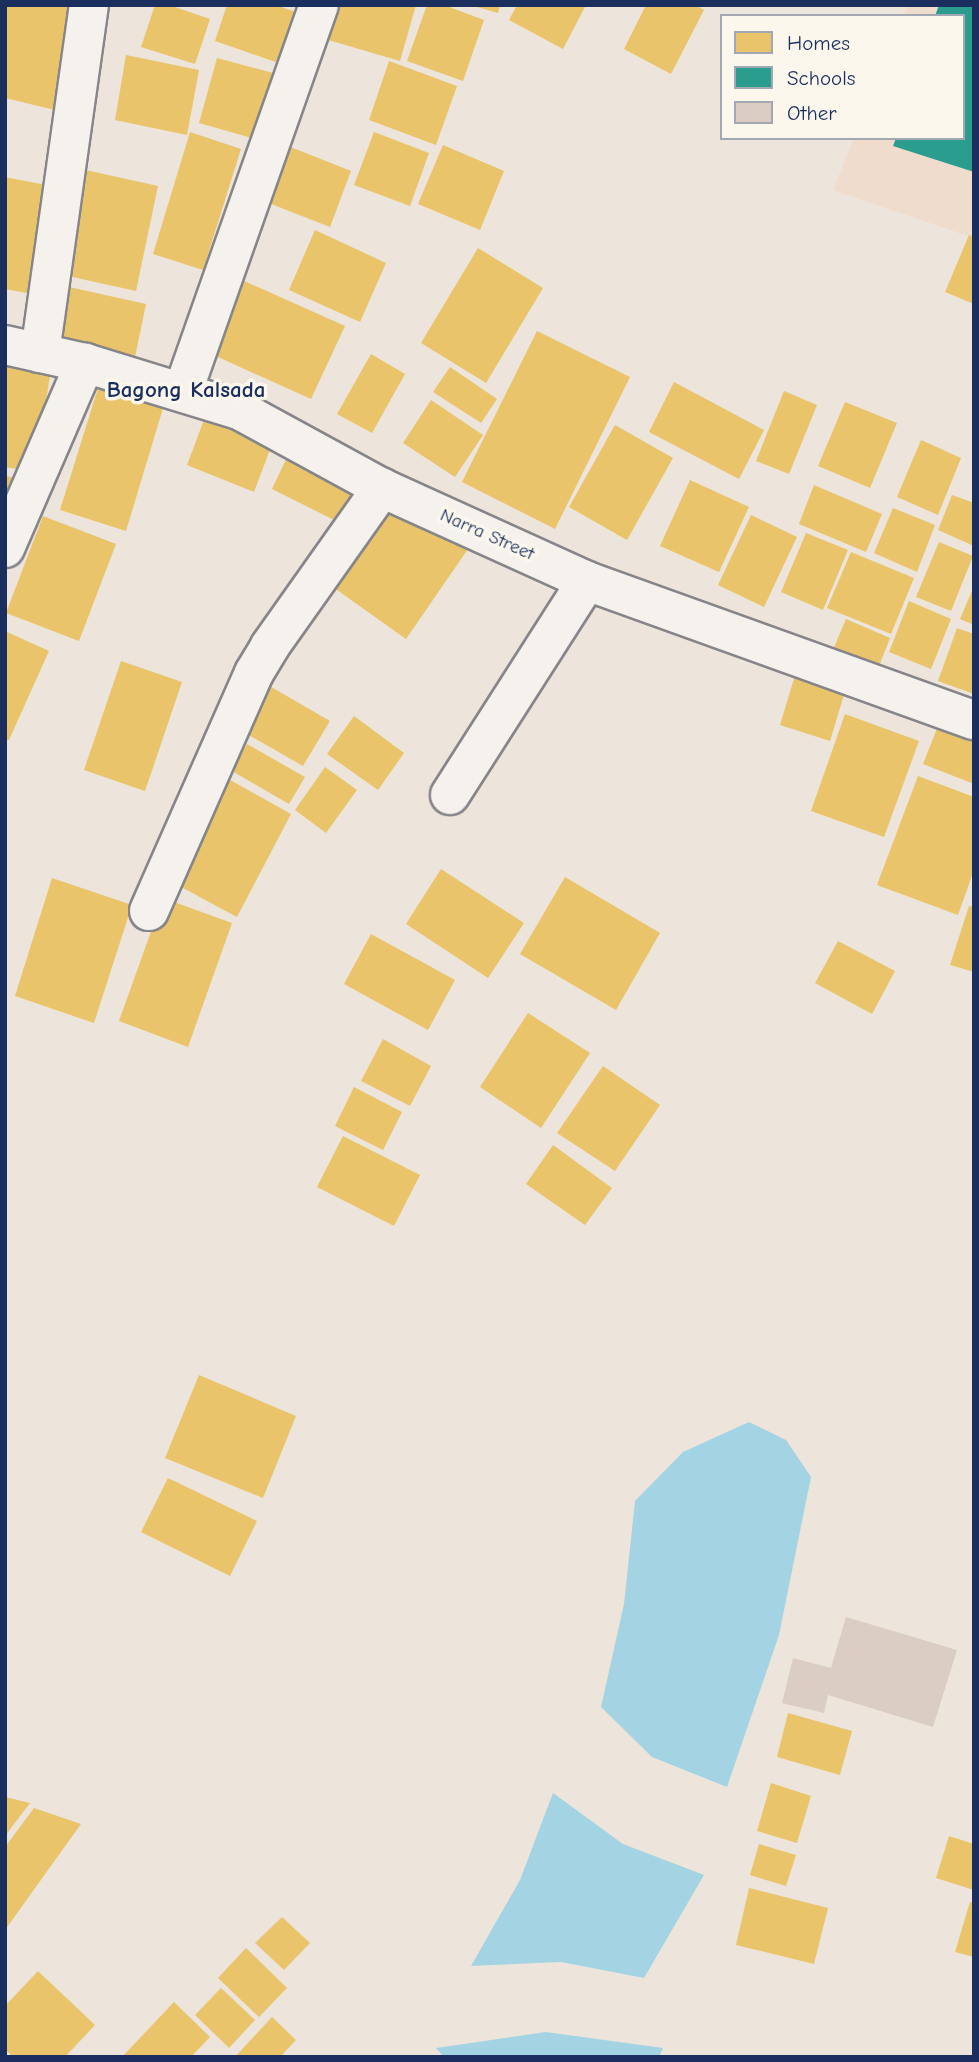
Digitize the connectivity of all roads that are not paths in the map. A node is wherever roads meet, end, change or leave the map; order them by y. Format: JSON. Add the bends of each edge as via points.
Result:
{"nodes":[{"id":1,"x":89,"y":5,"type":"edge"},
{"id":2,"x":319,"y":5,"type":"edge"},
{"id":3,"x":23,"y":349,"type":"edge"},
{"id":4,"x":85,"y":363,"type":"junction"},
{"id":5,"x":183,"y":391,"type":"junction"},
{"id":6,"x":382,"y":488,"type":"junction"},
{"id":7,"x":5,"y":548,"type":"edge"},
{"id":8,"x":587,"y":581,"type":"junction"},
{"id":9,"x":974,"y":720,"type":"edge"},
{"id":10,"x":450,"y":795,"type":"dead end"},
{"id":11,"x":149,"y":911,"type":"dead end"}],
"edges":[{"from":1,"to":3,"type":"street"},
{"from":2,"to":5,"type":"street"},
{"from":3,"to":4,"type":"street","name":"Narra Street"},
{"from":4,"to":5,"type":"street","name":"Narra Street"},
{"from":4,"to":7,"type":"street"},
{"from":5,"to":6,"type":"street","name":"Narra Street","via":[[239,410]]},
{"from":6,"to":8,"type":"street","name":"Narra Street"},
{"from":6,"to":11,"type":"street","via":[[254,674]]},
{"from":8,"to":9,"type":"street","name":"Narra Street"},
{"from":8,"to":10,"type":"street"}]}
